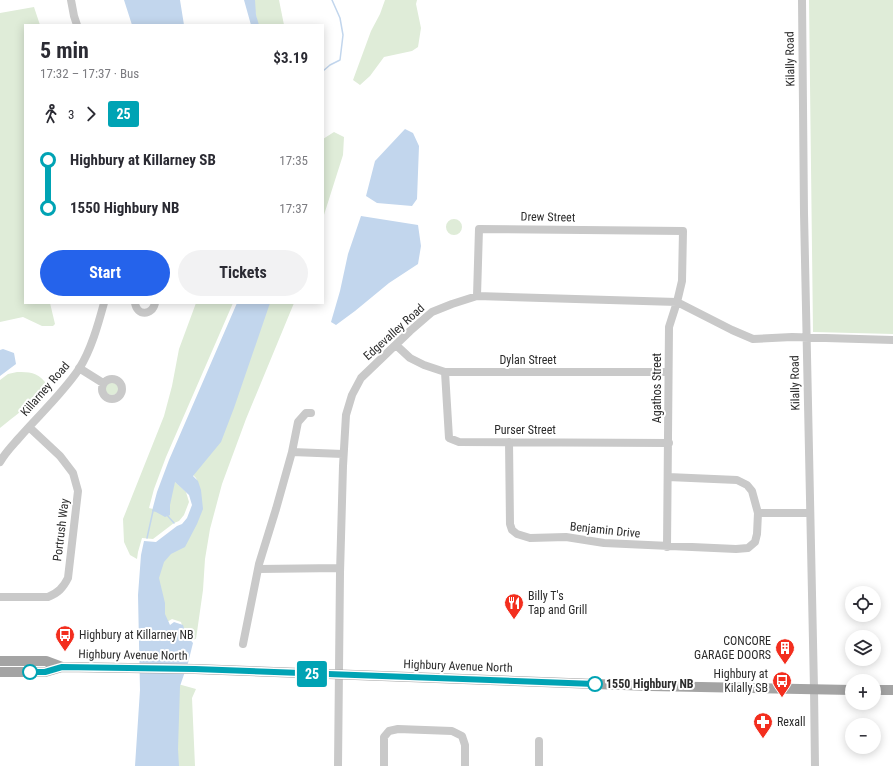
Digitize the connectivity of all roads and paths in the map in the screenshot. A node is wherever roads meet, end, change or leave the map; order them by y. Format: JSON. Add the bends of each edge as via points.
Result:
{"nodes":[{"id":1,"x":71,"y":0,"type":"edge"},
{"id":2,"x":802,"y":0,"type":"edge"},
{"id":3,"x":77,"y":24,"type":"edge"},
{"id":4,"x":683,"y":231,"type":"joint"},
{"id":5,"x":477,"y":296,"type":"junction"},
{"id":6,"x":677,"y":302,"type":"junction"},
{"id":7,"x":104,"y":304,"type":"edge"},
{"id":8,"x":135,"y":304,"type":"edge"},
{"id":9,"x":155,"y":304,"type":"edge"},
{"id":10,"x":807,"y":338,"type":"junction"},
{"id":11,"x":893,"y":340,"type":"edge"},
{"id":12,"x":396,"y":345,"type":"junction"},
{"id":13,"x":79,"y":368,"type":"junction"},
{"id":14,"x":445,"y":372,"type":"junction"},
{"id":15,"x":668,"y":372,"type":"junction"},
{"id":16,"x":103,"y":383,"type":"dead end"},
{"id":17,"x":311,"y":413,"type":"dead end"},
{"id":18,"x":29,"y":427,"type":"junction"},
{"id":19,"x":509,"y":442,"type":"junction"},
{"id":20,"x":669,"y":443,"type":"junction"},
{"id":21,"x":292,"y":452,"type":"junction"},
{"id":22,"x":343,"y":454,"type":"junction"},
{"id":23,"x":0,"y":462,"type":"edge"},
{"id":24,"x":668,"y":478,"type":"junction"},
{"id":25,"x":758,"y":513,"type":"junction"},
{"id":26,"x":810,"y":514,"type":"junction"},
{"id":27,"x":667,"y":547,"type":"junction"},
{"id":28,"x":258,"y":568,"type":"junction"},
{"id":29,"x":340,"y":568,"type":"junction"},
{"id":30,"x":0,"y":597,"type":"edge"},
{"id":31,"x":243,"y":644,"type":"dead end"},
{"id":32,"x":0,"y":661,"type":"edge"},
{"id":33,"x":62,"y":667,"type":"junction"},
{"id":34,"x":0,"y":672,"type":"edge"},
{"id":35,"x":339,"y":675,"type":"junction"},
{"id":36,"x":814,"y":688,"type":"junction"},
{"id":37,"x":845,"y":690,"type":"edge"},
{"id":38,"x":881,"y":690,"type":"edge"},
{"id":39,"x":893,"y":690,"type":"edge"},
{"id":40,"x":539,"y":741,"type":"dead end"},
{"id":41,"x":338,"y":766,"type":"edge"},
{"id":42,"x":384,"y":766,"type":"edge"},
{"id":43,"x":465,"y":766,"type":"edge"},
{"id":44,"x":539,"y":766,"type":"edge"},
{"id":45,"x":815,"y":766,"type":"edge"}],
"edges":[{"from":1,"to":3,"type":"street"},
{"from":2,"to":10,"type":"street","name":"Kilally Road"},
{"from":4,"to":5,"type":"street","name":"Drew Street","via":[[479,229]]},
{"from":4,"to":6,"type":"street","name":"Agathos Street","via":[[682,281]]},
{"from":5,"to":6,"type":"street","name":"Edgevalley Road"},
{"from":5,"to":12,"type":"street","name":"Edgevalley Road","via":[[432,312]]},
{"from":6,"to":10,"type":"street","name":"Edgevalley Road","via":[[753,338]]},
{"from":6,"to":15,"type":"street","name":"Agathos Street","via":[[669,327]]},
{"from":7,"to":13,"type":"street","name":"Killarney Road","via":[[94,336]]},
{"from":8,"to":9,"type":"street","via":[[139,311],[145,313],[151,311]]},
{"from":10,"to":11,"type":"street","name":"Edgevalley Road"},
{"from":10,"to":26,"type":"street","name":"Kilally Road"},
{"from":12,"to":14,"type":"street","name":"Dylan Street","via":[[410,358]]},
{"from":12,"to":22,"type":"street","name":"Edgevalley Road","via":[[361,378],[352,395],[346,415]]},
{"from":13,"to":16,"type":"street"},
{"from":13,"to":18,"type":"street","name":"Killarney Road"},
{"from":14,"to":15,"type":"street","name":"Dylan Street"},
{"from":14,"to":19,"type":"street","name":"Purser Street","via":[[449,438],[459,442]]},
{"from":15,"to":20,"type":"street","name":"Agathos Street"},
{"from":17,"to":21,"type":"street","via":[[306,413],[298,422]]},
{"from":18,"to":23,"type":"street","name":"Killarney Road","via":[[4,454]]},
{"from":18,"to":30,"type":"street","name":"Portrush Way","via":[[69,467],[78,490],[68,578],[61,590],[48,597]]},
{"from":19,"to":20,"type":"street","name":"Purser Street"},
{"from":19,"to":27,"type":"street","name":"Benjamin Drive","via":[[510,524],[517,534],[530,538],[566,537],[604,544]]},
{"from":20,"to":24,"type":"street","name":"Agathos Street"},
{"from":21,"to":22,"type":"street"},
{"from":21,"to":28,"type":"street"},
{"from":22,"to":29,"type":"street","name":"Edgevalley Road"},
{"from":24,"to":25,"type":"street","name":"Benjamin Drive","via":[[737,480],[752,491]]},
{"from":24,"to":27,"type":"street","name":"Agathos Street"},
{"from":25,"to":26,"type":"street"},
{"from":25,"to":27,"type":"street","name":"Benjamin Drive","via":[[755,542],[748,548]]},
{"from":26,"to":36,"type":"street","name":"Kilally Road"},
{"from":28,"to":29,"type":"street"},
{"from":28,"to":31,"type":"street"},
{"from":29,"to":35,"type":"street","name":"Edgevalley Road"},
{"from":32,"to":33,"type":"main road","name":"Highbury Avenue North","via":[[46,661]]},
{"from":33,"to":34,"type":"main road","name":"Highbury Avenue North","via":[[45,672]]},
{"from":33,"to":35,"type":"main road","name":"Highbury Avenue North"},
{"from":35,"to":36,"type":"main road","name":"Highbury Avenue North","via":[[643,686]]},
{"from":35,"to":41,"type":"street","name":"Edgevalley Road"},
{"from":36,"to":37,"type":"main road","name":"Highbury Avenue North"},
{"from":36,"to":45,"type":"street","name":"Kilally Road"},
{"from":38,"to":39,"type":"main road"},
{"from":40,"to":44,"type":"street"},
{"from":42,"to":43,"type":"street","via":[[384,737],[389,731],[398,729],[452,731],[462,736],[465,745]]}]}
